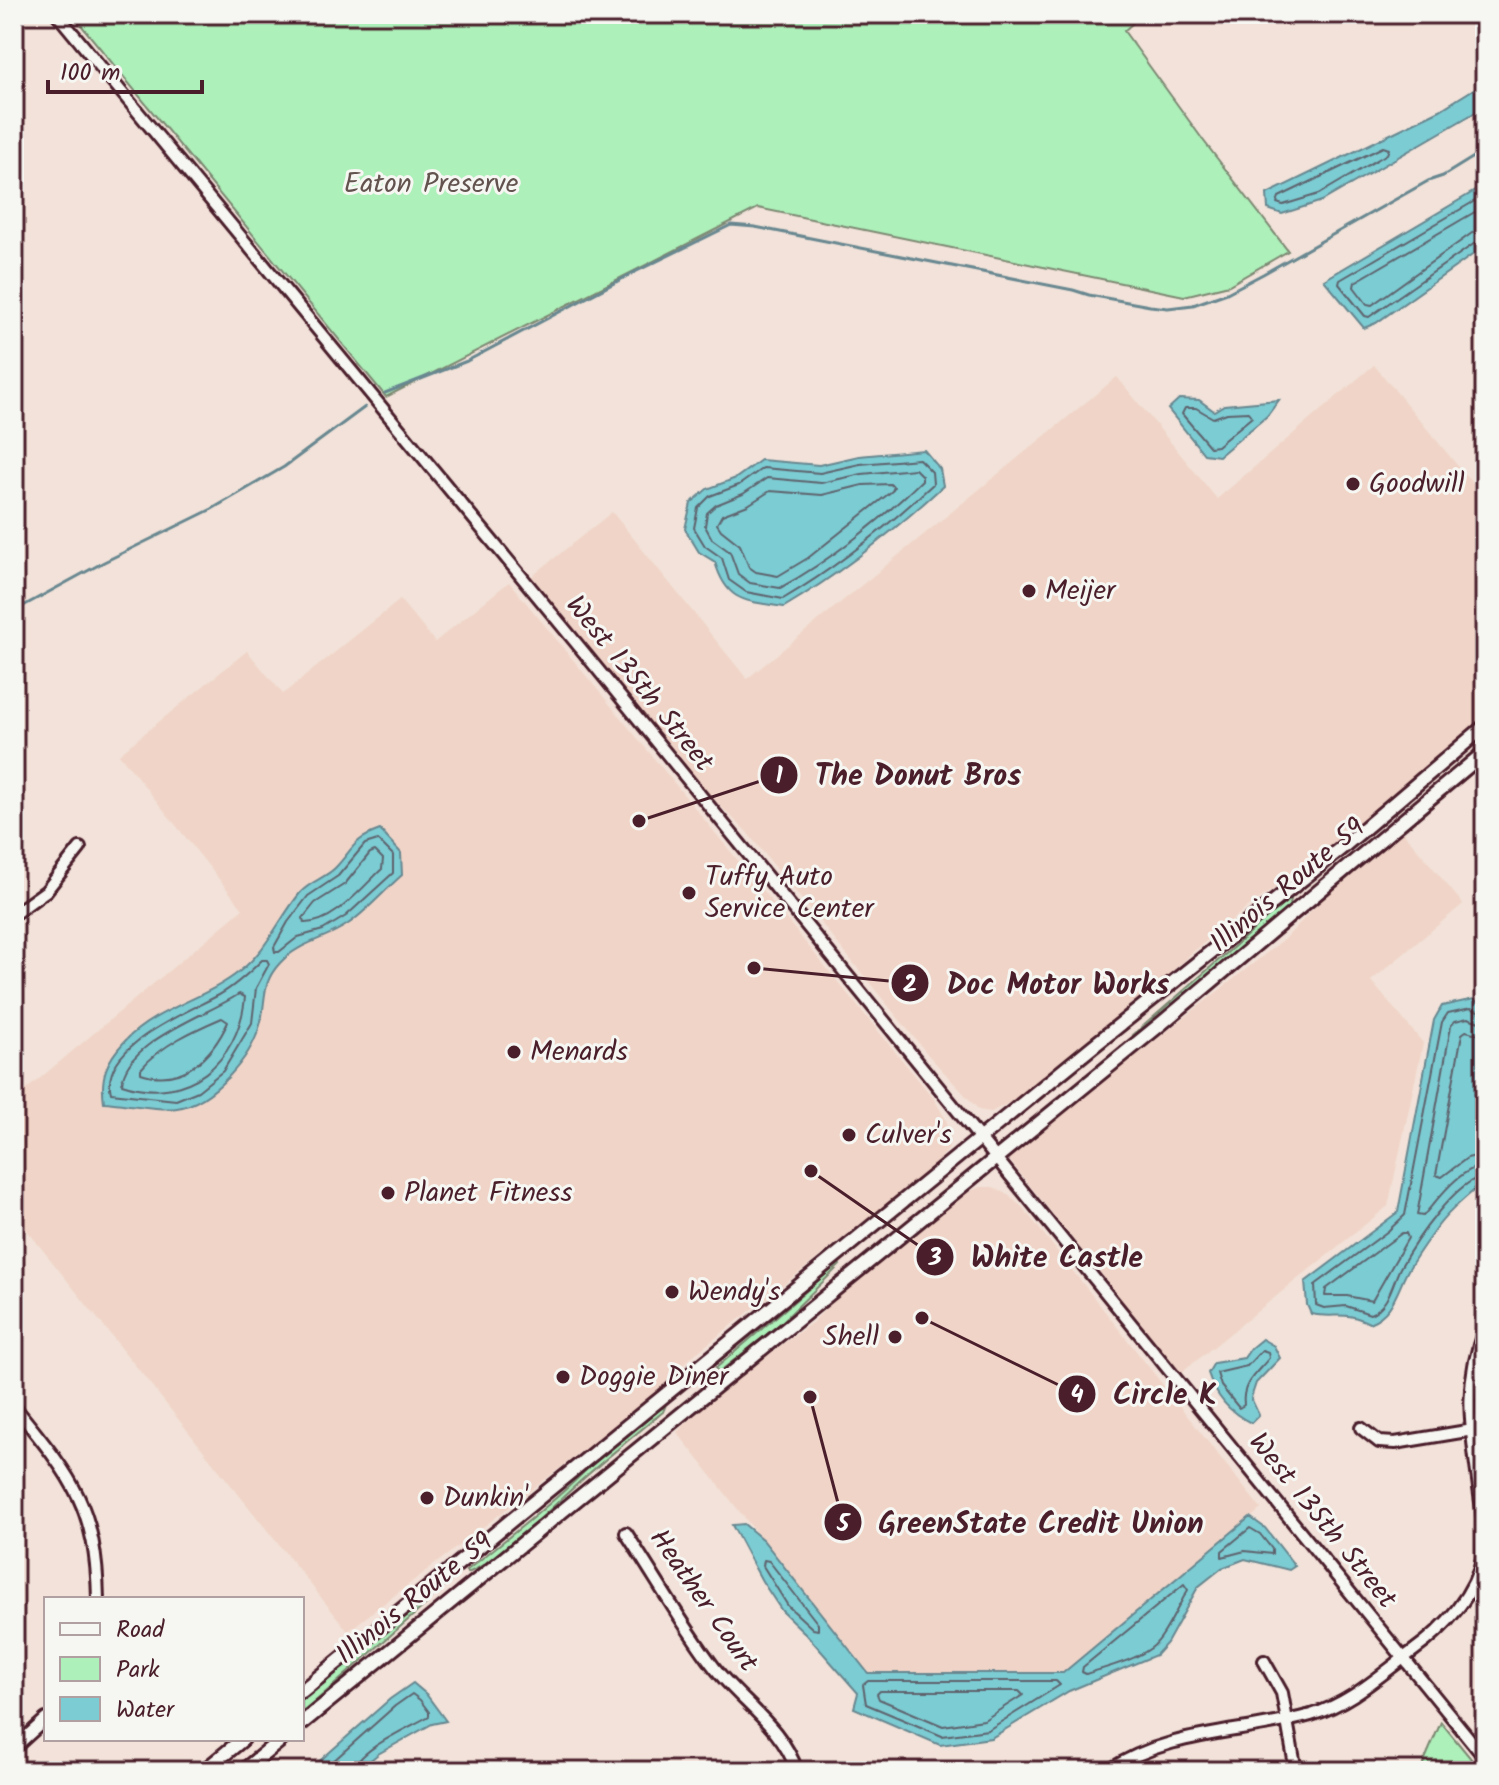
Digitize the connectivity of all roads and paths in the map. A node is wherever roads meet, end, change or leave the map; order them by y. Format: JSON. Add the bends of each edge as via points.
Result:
{"nodes":[{"id":1,"x":57,"y":14,"type":"edge"},
{"id":2,"x":1485,"y":726,"type":"edge"},
{"id":3,"x":1485,"y":752,"type":"edge"},
{"id":4,"x":80,"y":848,"type":"dead end"},
{"id":5,"x":1308,"y":875,"type":"junction"},
{"id":6,"x":1294,"y":913,"type":"junction"},
{"id":7,"x":14,"y":914,"type":"edge"},
{"id":8,"x":980,"y":1139,"type":"junction"},
{"id":9,"x":995,"y":1157,"type":"junction"},
{"id":10,"x":1485,"y":1327,"type":"edge"},
{"id":11,"x":14,"y":1406,"type":"edge"},
{"id":12,"x":1361,"y":1428,"type":"dead end"},
{"id":13,"x":1485,"y":1428,"type":"edge"},
{"id":14,"x":1471,"y":1430,"type":"junction"},
{"id":15,"x":626,"y":1533,"type":"dead end"},
{"id":16,"x":1484,"y":1555,"type":"edge"},
{"id":17,"x":444,"y":1574,"type":"junction"},
{"id":18,"x":98,"y":1597,"type":"edge"},
{"id":19,"x":452,"y":1599,"type":"junction"},
{"id":20,"x":1404,"y":1658,"type":"junction"},
{"id":21,"x":1264,"y":1661,"type":"dead end"},
{"id":22,"x":304,"y":1689,"type":"edge"},
{"id":23,"x":1288,"y":1719,"type":"junction"},
{"id":24,"x":44,"y":1721,"type":"edge"},
{"id":25,"x":304,"y":1721,"type":"edge"},
{"id":26,"x":241,"y":1741,"type":"edge"},
{"id":27,"x":280,"y":1741,"type":"edge"},
{"id":28,"x":14,"y":1748,"type":"edge"},
{"id":29,"x":1485,"y":1758,"type":"edge"},
{"id":30,"x":14,"y":1766,"type":"edge"},
{"id":31,"x":23,"y":1771,"type":"edge"},
{"id":32,"x":204,"y":1771,"type":"edge"},
{"id":33,"x":243,"y":1771,"type":"edge"},
{"id":34,"x":797,"y":1771,"type":"edge"},
{"id":35,"x":1108,"y":1771,"type":"edge"},
{"id":36,"x":1296,"y":1771,"type":"edge"}],
"edges":[{"from":1,"to":8,"type":"street","name":"West 135th Street"},
{"from":2,"to":5,"type":"main road","name":"Illinois Route 59"},
{"from":3,"to":6,"type":"main road","name":"Illinois Route 59"},
{"from":4,"to":7,"type":"street","via":[[46,891]]},
{"from":5,"to":6,"type":"main road"},
{"from":5,"to":8,"type":"main road","name":"Illinois Route 59"},
{"from":6,"to":9,"type":"main road","name":"Illinois Route 59"},
{"from":8,"to":9,"type":"street","name":"West 135th Street"},
{"from":8,"to":17,"type":"main road","name":"Illinois Route 59"},
{"from":9,"to":19,"type":"main road","name":"Illinois Route 59"},
{"from":9,"to":20,"type":"street","name":"West 135th Street"},
{"from":10,"to":14,"type":"street","via":[[1470,1383]]},
{"from":11,"to":18,"type":"street","via":[[79,1495],[92,1529]]},
{"from":12,"to":14,"type":"street","via":[[1379,1442],[1395,1443]]},
{"from":13,"to":14,"type":"street"},
{"from":14,"to":16,"type":"street"},
{"from":15,"to":34,"type":"street","name":"Heather Court","via":[[713,1664],[776,1731]]},
{"from":16,"to":20,"type":"street","via":[[1456,1610]]},
{"from":17,"to":19,"type":"main road"},
{"from":17,"to":22,"type":"main road","name":"Illinois Route 59"},
{"from":19,"to":25,"type":"main road","name":"Illinois Route 59"},
{"from":20,"to":23,"type":"street","via":[[1333,1707]]},
{"from":20,"to":29,"type":"street","name":"West 135th Street"},
{"from":21,"to":23,"type":"street","via":[[1282,1693]]},
{"from":23,"to":35,"type":"street","via":[[1155,1747]]},
{"from":23,"to":36,"type":"street"},
{"from":24,"to":28,"type":"street"},
{"from":26,"to":32,"type":"main road"},
{"from":27,"to":33,"type":"main road"},
{"from":30,"to":31,"type":"street"}]}
